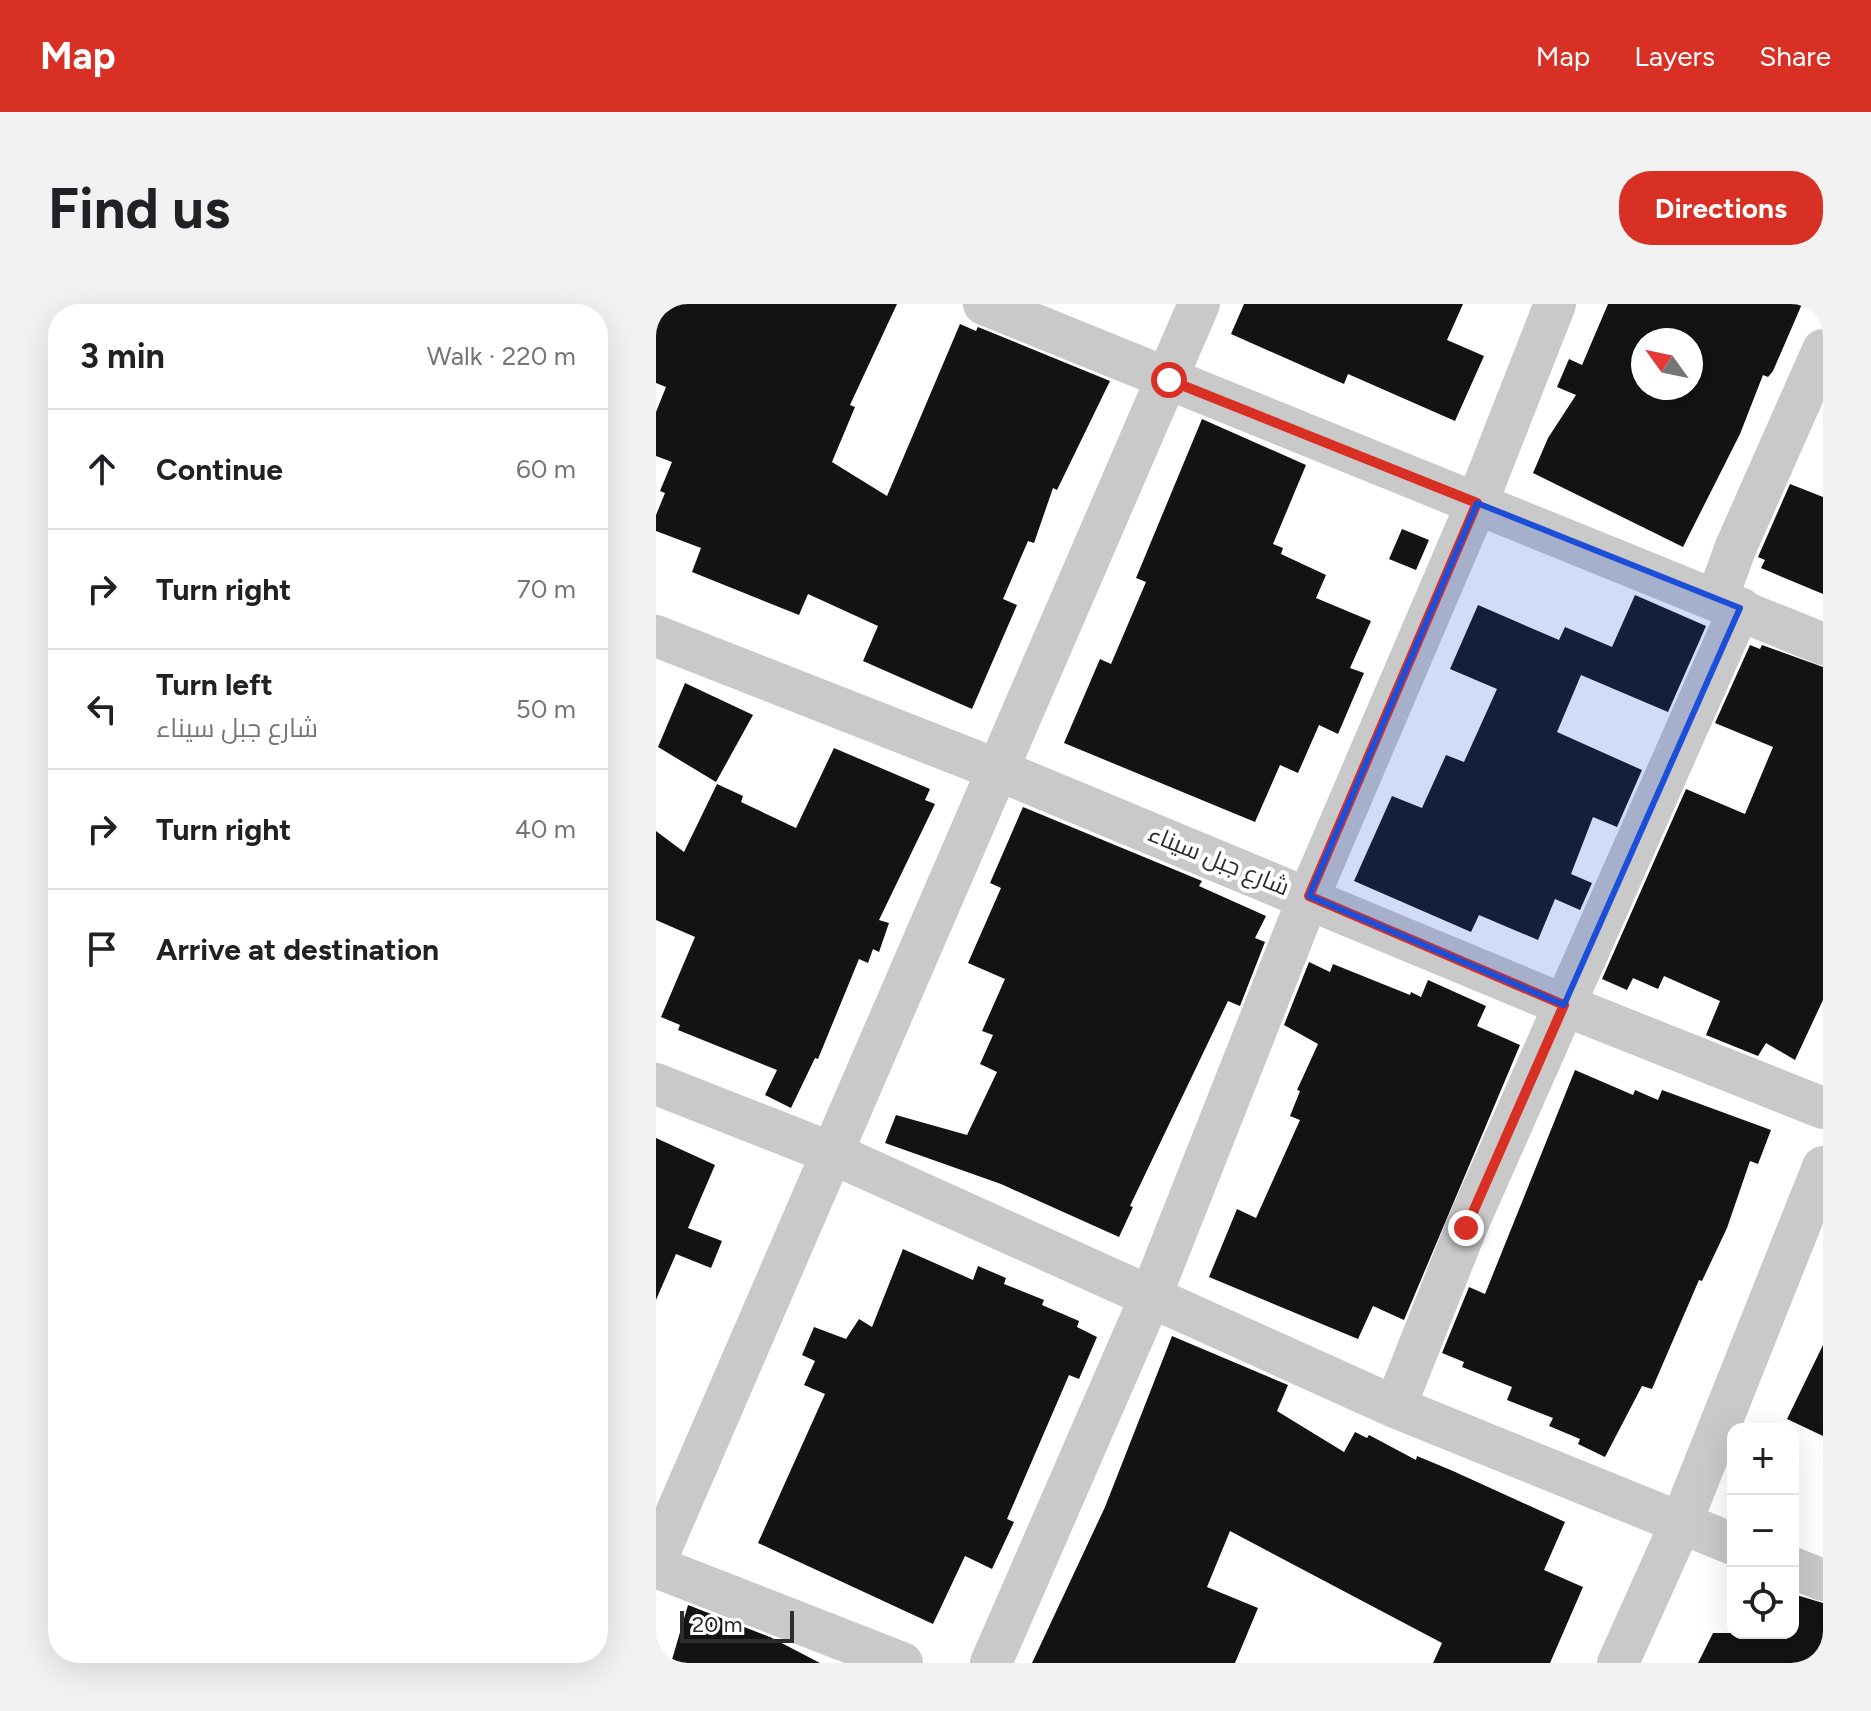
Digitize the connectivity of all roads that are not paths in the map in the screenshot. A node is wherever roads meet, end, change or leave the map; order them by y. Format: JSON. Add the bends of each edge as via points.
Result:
{"nodes":[{"id":1,"x":984,"y":304,"type":"edge"},
{"id":2,"x":1199,"y":304,"type":"edge"},
{"id":3,"x":1555,"y":304,"type":"edge"},
{"id":4,"x":1823,"y":350,"type":"edge"},
{"id":5,"x":1169,"y":380,"type":"junction"},
{"id":6,"x":1477,"y":503,"type":"junction"},
{"id":7,"x":1729,"y":603,"type":"junction"},
{"id":8,"x":656,"y":636,"type":"edge"},
{"id":9,"x":1823,"y":644,"type":"edge"},
{"id":10,"x":998,"y":770,"type":"junction"},
{"id":11,"x":1309,"y":896,"type":"junction"},
{"id":12,"x":1564,"y":1005,"type":"junction"},
{"id":13,"x":656,"y":1084,"type":"edge"},
{"id":14,"x":1823,"y":1108,"type":"edge"},
{"id":15,"x":834,"y":1154,"type":"junction"},
{"id":16,"x":1823,"y":1167,"type":"edge"},
{"id":17,"x":1150,"y":1298,"type":"junction"},
{"id":18,"x":1395,"y":1407,"type":"junction"},
{"id":19,"x":1681,"y":1523,"type":"junction"},
{"id":20,"x":1727,"y":1542,"type":"edge"},
{"id":21,"x":656,"y":1560,"type":"edge"},
{"id":22,"x":656,"y":1567,"type":"edge"},
{"id":23,"x":1799,"y":1570,"type":"edge"},
{"id":24,"x":1823,"y":1580,"type":"edge"},
{"id":25,"x":902,"y":1663,"type":"edge"},
{"id":26,"x":991,"y":1663,"type":"edge"},
{"id":27,"x":1618,"y":1663,"type":"edge"}],
"edges":[{"from":1,"to":5,"type":"street"},
{"from":2,"to":5,"type":"street"},
{"from":3,"to":6,"type":"street"},
{"from":4,"to":7,"type":"street","via":[[1735,549]]},
{"from":5,"to":6,"type":"street"},
{"from":5,"to":10,"type":"street"},
{"from":6,"to":7,"type":"street"},
{"from":6,"to":11,"type":"street"},
{"from":7,"to":9,"type":"street"},
{"from":7,"to":12,"type":"street"},
{"from":8,"to":10,"type":"street","name":"شارع جبل سيناء"},
{"from":10,"to":11,"type":"street","name":"شارع جبل سيناء"},
{"from":10,"to":15,"type":"street"},
{"from":11,"to":12,"type":"street","name":"شارع جبل سيناء"},
{"from":11,"to":17,"type":"street"},
{"from":12,"to":14,"type":"street","name":"شارع جبل سيناء"},
{"from":12,"to":18,"type":"street"},
{"from":13,"to":15,"type":"street"},
{"from":15,"to":17,"type":"street"},
{"from":15,"to":21,"type":"street"},
{"from":16,"to":19,"type":"street"},
{"from":17,"to":18,"type":"street"},
{"from":17,"to":26,"type":"street"},
{"from":18,"to":19,"type":"street"},
{"from":19,"to":20,"type":"street"},
{"from":19,"to":27,"type":"street"},
{"from":22,"to":25,"type":"street"},
{"from":23,"to":24,"type":"street"}]}
